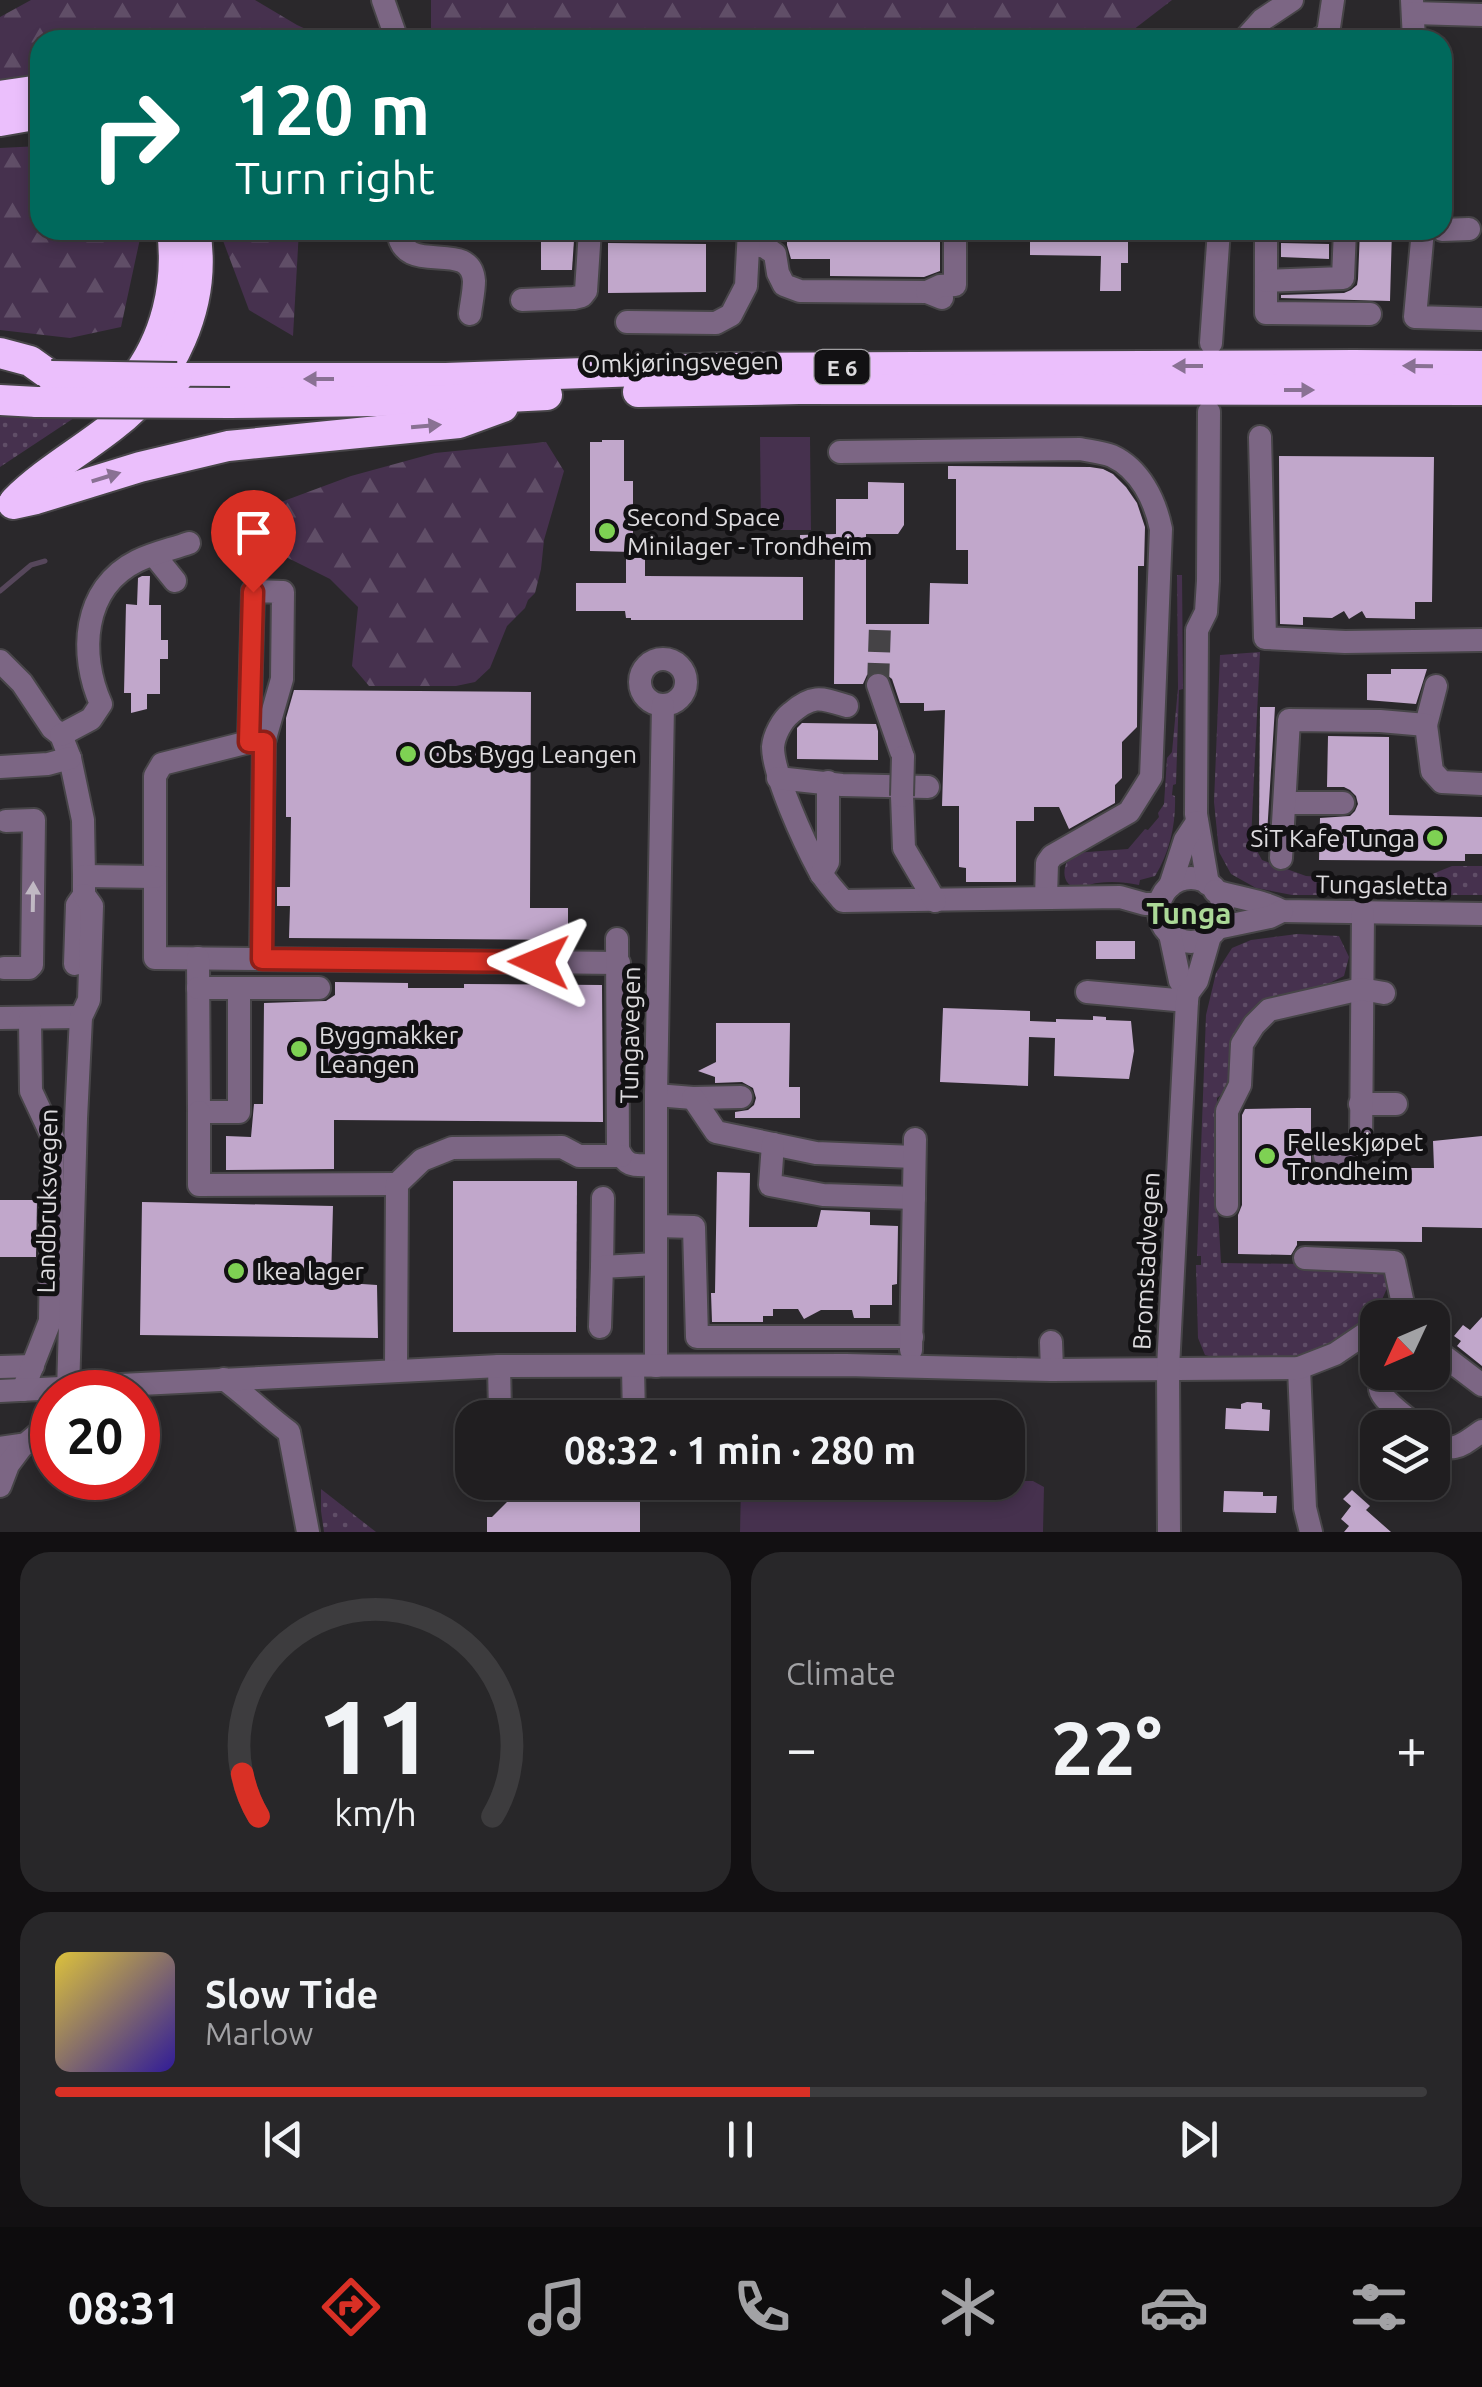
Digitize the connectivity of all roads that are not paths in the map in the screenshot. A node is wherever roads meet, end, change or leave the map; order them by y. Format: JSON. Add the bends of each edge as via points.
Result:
{"nodes":[{"id":1,"x":383,"y":0,"type":"edge"},
{"id":2,"x":1292,"y":0,"type":"edge"},
{"id":3,"x":1333,"y":0,"type":"edge"},
{"id":4,"x":1482,"y":15,"type":"edge"},
{"id":5,"x":1410,"y":23,"type":"edge"},
{"id":6,"x":394,"y":30,"type":"edge"},
{"id":7,"x":1253,"y":30,"type":"edge"},
{"id":8,"x":1329,"y":30,"type":"edge"},
{"id":9,"x":30,"y":92,"type":"edge"},
{"id":10,"x":0,"y":96,"type":"edge"},
{"id":11,"x":30,"y":116,"type":"edge"},
{"id":12,"x":0,"y":121,"type":"edge"},
{"id":13,"x":1469,"y":229,"type":"dead end"},
{"id":14,"x":1452,"y":230,"type":"edge"},
{"id":15,"x":172,"y":240,"type":"edge"},
{"id":16,"x":196,"y":240,"type":"edge"},
{"id":17,"x":401,"y":240,"type":"edge"},
{"id":18,"x":589,"y":240,"type":"edge"},
{"id":19,"x":749,"y":240,"type":"edge"},
{"id":20,"x":754,"y":240,"type":"edge"},
{"id":21,"x":956,"y":240,"type":"edge"},
{"id":22,"x":1219,"y":240,"type":"edge"},
{"id":23,"x":1266,"y":240,"type":"edge"},
{"id":24,"x":1345,"y":240,"type":"edge"},
{"id":25,"x":1423,"y":240,"type":"edge"},
{"id":26,"x":1266,"y":281,"type":"junction"},
{"id":27,"x":522,"y":300,"type":"dead end"},
{"id":28,"x":470,"y":314,"type":"dead end"},
{"id":29,"x":1370,"y":314,"type":"dead end"},
{"id":30,"x":1482,"y":319,"type":"edge"},
{"id":31,"x":627,"y":322,"type":"dead end"},
{"id":32,"x":1212,"y":343,"type":"dead end"},
{"id":33,"x":0,"y":353,"type":"edge"},
{"id":34,"x":1482,"y":366,"type":"edge"},
{"id":35,"x":0,"y":375,"type":"edge"},
{"id":36,"x":44,"y":389,"type":"junction"},
{"id":37,"x":1482,"y":390,"type":"edge"},
{"id":38,"x":234,"y":391,"type":"junction"},
{"id":39,"x":536,"y":395,"type":"junction"},
{"id":40,"x":0,"y":400,"type":"edge"},
{"id":41,"x":1210,"y":412,"type":"dead end"},
{"id":42,"x":1260,"y":437,"type":"dead end"},
{"id":43,"x":840,"y":452,"type":"dead end"},
{"id":44,"x":4,"y":500,"type":"edge"},
{"id":45,"x":189,"y":542,"type":"dead end"},
{"id":46,"x":154,"y":555,"type":"junction"},
{"id":47,"x":174,"y":581,"type":"dead end"},
{"id":48,"x":1482,"y":640,"type":"edge"},
{"id":49,"x":0,"y":646,"type":"edge"},
{"id":50,"x":0,"y":660,"type":"edge"},
{"id":51,"x":878,"y":684,"type":"tunnel mouth"},
{"id":52,"x":1436,"y":686,"type":"dead end"},
{"id":53,"x":663,"y":705,"type":"dead end"},
{"id":54,"x":847,"y":706,"type":"dead end"},
{"id":55,"x":1426,"y":724,"type":"junction"},
{"id":56,"x":61,"y":735,"type":"junction"},
{"id":57,"x":256,"y":742,"type":"junction"},
{"id":58,"x":70,"y":758,"type":"junction"},
{"id":59,"x":0,"y":767,"type":"edge"},
{"id":60,"x":778,"y":778,"type":"junction"},
{"id":61,"x":828,"y":782,"type":"junction"},
{"id":62,"x":1482,"y":784,"type":"edge"},
{"id":63,"x":928,"y":787,"type":"dead end"},
{"id":64,"x":1285,"y":803,"type":"junction"},
{"id":65,"x":1343,"y":803,"type":"dead end"},
{"id":66,"x":6,"y":822,"type":"dead end"},
{"id":67,"x":1196,"y":822,"type":"junction"},
{"id":68,"x":1282,"y":858,"type":"dead end"},
{"id":69,"x":821,"y":874,"type":"junction"},
{"id":70,"x":155,"y":877,"type":"junction"},
{"id":71,"x":84,"y":886,"type":"junction"},
{"id":72,"x":1212,"y":887,"type":"junction"},
{"id":73,"x":1165,"y":895,"type":"junction"},
{"id":74,"x":1046,"y":898,"type":"junction"},
{"id":75,"x":935,"y":901,"type":"junction"},
{"id":76,"x":1282,"y":911,"type":"junction"},
{"id":77,"x":1364,"y":913,"type":"junction"},
{"id":78,"x":1482,"y":914,"type":"edge"},
{"id":79,"x":1214,"y":932,"type":"junction"},
{"id":80,"x":1170,"y":934,"type":"junction"},
{"id":81,"x":617,"y":939,"type":"dead end"},
{"id":82,"x":198,"y":958,"type":"junction"},
{"id":83,"x":262,"y":959,"type":"junction"},
{"id":84,"x":618,"y":963,"type":"junction"},
{"id":85,"x":4,"y":968,"type":"dead end"},
{"id":86,"x":198,"y":988,"type":"junction"},
{"id":87,"x":239,"y":988,"type":"junction"},
{"id":88,"x":319,"y":988,"type":"dead end"},
{"id":89,"x":1373,"y":991,"type":"junction"},
{"id":90,"x":1087,"y":992,"type":"dead end"},
{"id":91,"x":1188,"y":997,"type":"junction"},
{"id":92,"x":81,"y":1017,"type":"junction"},
{"id":93,"x":0,"y":1018,"type":"edge"},
{"id":94,"x":30,"y":1019,"type":"junction"},
{"id":95,"x":656,"y":1096,"type":"junction"},
{"id":96,"x":740,"y":1097,"type":"dead end"},
{"id":97,"x":692,"y":1098,"type":"junction"},
{"id":98,"x":1360,"y":1104,"type":"junction"},
{"id":99,"x":1396,"y":1104,"type":"dead end"},
{"id":100,"x":199,"y":1112,"type":"junction"},
{"id":101,"x":773,"y":1144,"type":"junction"},
{"id":102,"x":621,"y":1156,"type":"junction"},
{"id":103,"x":1325,"y":1156,"type":"dead end"},
{"id":104,"x":656,"y":1165,"type":"junction"},
{"id":105,"x":397,"y":1184,"type":"junction"},
{"id":106,"x":603,"y":1198,"type":"dead end"},
{"id":107,"x":914,"y":1198,"type":"junction"},
{"id":108,"x":1227,"y":1204,"type":"dead end"},
{"id":109,"x":656,"y":1226,"type":"junction"},
{"id":110,"x":1305,"y":1258,"type":"dead end"},
{"id":111,"x":656,"y":1264,"type":"junction"},
{"id":112,"x":602,"y":1266,"type":"junction"},
{"id":113,"x":1402,"y":1300,"type":"edge"},
{"id":114,"x":600,"y":1327,"type":"dead end"},
{"id":115,"x":912,"y":1337,"type":"junction"},
{"id":116,"x":1360,"y":1337,"type":"edge"},
{"id":117,"x":1051,"y":1342,"type":"dead end"},
{"id":118,"x":1450,"y":1361,"type":"edge"},
{"id":119,"x":33,"y":1366,"type":"junction"},
{"id":120,"x":499,"y":1366,"type":"junction"},
{"id":121,"x":0,"y":1367,"type":"edge"},
{"id":122,"x":645,"y":1367,"type":"junction"},
{"id":123,"x":911,"y":1368,"type":"junction"},
{"id":124,"x":1168,"y":1368,"type":"junction"},
{"id":125,"x":1299,"y":1368,"type":"junction"},
{"id":126,"x":69,"y":1370,"type":"edge"},
{"id":127,"x":396,"y":1370,"type":"junction"},
{"id":128,"x":1052,"y":1370,"type":"junction"},
{"id":129,"x":224,"y":1380,"type":"junction"},
{"id":130,"x":160,"y":1384,"type":"edge"},
{"id":131,"x":1482,"y":1385,"type":"edge"},
{"id":132,"x":1380,"y":1390,"type":"edge"},
{"id":133,"x":12,"y":1391,"type":"edge"},
{"id":134,"x":500,"y":1400,"type":"edge"},
{"id":135,"x":638,"y":1400,"type":"edge"},
{"id":136,"x":1398,"y":1410,"type":"edge"},
{"id":137,"x":1482,"y":1431,"type":"edge"},
{"id":138,"x":11,"y":1446,"type":"edge"},
{"id":139,"x":1450,"y":1448,"type":"edge"},
{"id":140,"x":0,"y":1486,"type":"edge"},
{"id":141,"x":308,"y":1532,"type":"edge"},
{"id":142,"x":1169,"y":1532,"type":"edge"},
{"id":143,"x":1311,"y":1532,"type":"edge"}],
"edges":[{"from":1,"to":6,"type":"street"},
{"from":2,"to":7,"type":"street"},
{"from":3,"to":8,"type":"street"},
{"from":4,"to":5,"type":"street"},
{"from":9,"to":10,"type":"highway"},
{"from":11,"to":12,"type":"highway"},
{"from":13,"to":14,"type":"street"},
{"from":15,"to":44,"type":"highway","via":[[171,296],[140,372]]},
{"from":16,"to":44,"type":"highway","via":[[195,294],[162,376],[116,424]]},
{"from":17,"to":28,"type":"street","via":[[413,255],[468,266],[474,279]]},
{"from":18,"to":27,"type":"street","via":[[582,296]]},
{"from":19,"to":31,"type":"street","via":[[746,286],[731,315],[716,322]]},
{"from":20,"to":21,"type":"street","via":[[775,254],[784,285],[800,291],[934,295],[940,286],[955,285]]},
{"from":22,"to":32,"type":"street"},
{"from":23,"to":26,"type":"street"},
{"from":24,"to":26,"type":"street","via":[[1343,278]]},
{"from":25,"to":30,"type":"street","via":[[1415,317]]},
{"from":26,"to":29,"type":"street","via":[[1266,314]]},
{"from":33,"to":36,"type":"highway","number":"E 6","via":[[30,362]]},
{"from":34,"to":38,"type":"highway","name":"Omkjøringsvegen","number":"E 6","one_way":true,"via":[[742,368]]},
{"from":35,"to":36,"type":"highway","name":"Omkjøringsvegen","number":"E 6"},
{"from":36,"to":38,"type":"highway","name":"Omkjøringsvegen","number":"E 6","bridge":true},
{"from":36,"to":40,"type":"highway","name":"Omkjøringsvegen","number":"E 6"},
{"from":39,"to":37,"type":"highway","name":"Omkjøringsvegen","number":"E 6","one_way":true},
{"from":38,"to":39,"type":"highway","name":"Omkjøringsvegen","number":"E 6","via":[[446,400]]},
{"from":44,"to":39,"type":"highway","number":"E 6","one_way":true,"via":[[36,500],[212,449],[458,423]]},
{"from":41,"to":67,"type":"street","via":[[1208,581],[1197,630]]},
{"from":42,"to":48,"type":"street","via":[[1265,638]]},
{"from":43,"to":74,"type":"street","via":[[1080,449],[1133,470],[1157,512],[1151,777],[1129,812],[1052,856]]},
{"from":45,"to":46,"type":"street"},
{"from":46,"to":47,"type":"street"},
{"from":46,"to":56,"type":"street","via":[[123,570],[92,612],[87,634],[93,686],[111,704]]},
{"from":49,"to":56,"type":"street","name":"Landbruksvegen","via":[[52,698],[65,722]]},
{"from":50,"to":56,"type":"street","name":"Landbruksvegen"},
{"from":51,"to":75,"type":"street","bridge":true,"via":[[903,757],[904,848]]},
{"from":52,"to":55,"type":"street"},
{"from":53,"to":95,"type":"street","name":"Tungavegen"},
{"from":54,"to":60,"type":"street","via":[[820,697],[784,719],[773,744]]},
{"from":55,"to":62,"type":"street","via":[[1432,771],[1442,782]]},
{"from":55,"to":64,"type":"street","name":"Tungasletta","via":[[1288,720]]},
{"from":56,"to":58,"type":"street","name":"Landbruksvegen"},
{"from":57,"to":57,"type":"street","via":[[282,679],[283,592],[253,592]]},
{"from":57,"to":70,"type":"street","via":[[162,764],[154,776]]},
{"from":57,"to":83,"type":"street"},
{"from":58,"to":59,"type":"street"},
{"from":58,"to":71,"type":"street","name":"Landbruksvegen","via":[[83,820]]},
{"from":60,"to":61,"type":"street"},
{"from":60,"to":69,"type":"street"},
{"from":61,"to":63,"type":"street"},
{"from":61,"to":69,"type":"street","via":[[828,862]]},
{"from":64,"to":65,"type":"street"},
{"from":64,"to":68,"type":"street","name":"Tungasletta"},
{"from":85,"to":66,"type":"street","one_way":true,"via":[[32,966],[34,820]]},
{"from":67,"to":72,"type":"street"},
{"from":67,"to":73,"type":"street"},
{"from":69,"to":75,"type":"street","via":[[843,901]]},
{"from":70,"to":71,"type":"street"},
{"from":70,"to":82,"type":"street","via":[[155,958]]},
{"from":71,"to":92,"type":"street","name":"Landbruksvegen","via":[[77,905],[74,990]]},
{"from":72,"to":73,"type":"street","via":[[1190,878]]},
{"from":72,"to":76,"type":"street","name":"Tungasletta"},
{"from":72,"to":79,"type":"street","via":[[1222,909]]},
{"from":73,"to":74,"type":"street","via":[[1145,904],[1120,897]]},
{"from":73,"to":80,"type":"street","via":[[1161,923]]},
{"from":74,"to":75,"type":"street"},
{"from":76,"to":77,"type":"street","name":"Tungasletta"},
{"from":76,"to":79,"type":"street","name":"Tungasletta"},
{"from":77,"to":78,"type":"street","name":"Tungasletta"},
{"from":77,"to":89,"type":"street"},
{"from":79,"to":80,"type":"street","via":[[1192,942]]},
{"from":79,"to":91,"type":"street","name":"Bromstadvegen"},
{"from":80,"to":91,"type":"street","name":"Bromstadvegen"},
{"from":81,"to":84,"type":"street"},
{"from":82,"to":83,"type":"street"},
{"from":82,"to":86,"type":"street"},
{"from":83,"to":84,"type":"street"},
{"from":84,"to":102,"type":"street"},
{"from":86,"to":87,"type":"street"},
{"from":86,"to":100,"type":"street"},
{"from":87,"to":88,"type":"street"},
{"from":87,"to":100,"type":"street","via":[[239,1112]]},
{"from":89,"to":98,"type":"street"},
{"from":89,"to":108,"type":"street","via":[[1269,1010],[1254,1025],[1242,1044],[1240,1085],[1227,1111]]},
{"from":90,"to":91,"type":"street"},
{"from":91,"to":124,"type":"street","name":"Bromstadvegen"},
{"from":92,"to":94,"type":"street"},
{"from":92,"to":126,"type":"street","name":"Landbruksvegen"},
{"from":93,"to":94,"type":"street"},
{"from":94,"to":119,"type":"street","via":[[31,1092],[54,1138],[50,1321]]},
{"from":95,"to":97,"type":"street"},
{"from":95,"to":104,"type":"street","name":"Tungavegen"},
{"from":96,"to":97,"type":"street"},
{"from":97,"to":101,"type":"street","via":[[716,1132]]},
{"from":98,"to":99,"type":"street"},
{"from":98,"to":103,"type":"street","via":[[1361,1146],[1343,1158]]},
{"from":100,"to":105,"type":"street","via":[[199,1185]]},
{"from":101,"to":107,"type":"street","via":[[770,1185],[824,1195]]},
{"from":101,"to":107,"type":"street","via":[[816,1153],[914,1148]]},
{"from":102,"to":104,"type":"street","via":[[632,1165]]},
{"from":102,"to":105,"type":"street","via":[[579,1156],[562,1146],[452,1148],[422,1160]]},
{"from":104,"to":109,"type":"street","name":"Tungavegen"},
{"from":105,"to":127,"type":"street"},
{"from":106,"to":112,"type":"street"},
{"from":107,"to":115,"type":"street"},
{"from":109,"to":111,"type":"street","name":"Tungavegen"},
{"from":109,"to":115,"type":"street","via":[[694,1227],[696,1338]]},
{"from":110,"to":113,"type":"street","via":[[1394,1262]]},
{"from":111,"to":112,"type":"street"},
{"from":111,"to":122,"type":"street","name":"Tungavegen"},
{"from":112,"to":114,"type":"street"},
{"from":115,"to":123,"type":"street"},
{"from":116,"to":125,"type":"street"},
{"from":117,"to":128,"type":"street"},
{"from":118,"to":131,"type":"street"},
{"from":119,"to":121,"type":"street"},
{"from":119,"to":133,"type":"street"},
{"from":120,"to":122,"type":"street"},
{"from":120,"to":127,"type":"street"},
{"from":120,"to":134,"type":"street"},
{"from":122,"to":123,"type":"street"},
{"from":122,"to":135,"type":"street","name":"Tungavegen"},
{"from":123,"to":128,"type":"street"},
{"from":124,"to":125,"type":"street"},
{"from":124,"to":128,"type":"street"},
{"from":124,"to":142,"type":"street","name":"Bromstadvegen"},
{"from":125,"to":143,"type":"street"},
{"from":127,"to":129,"type":"street"},
{"from":129,"to":130,"type":"street"},
{"from":129,"to":141,"type":"street","via":[[289,1432]]},
{"from":132,"to":136,"type":"street"},
{"from":137,"to":139,"type":"street"},
{"from":138,"to":140,"type":"street"}]}
